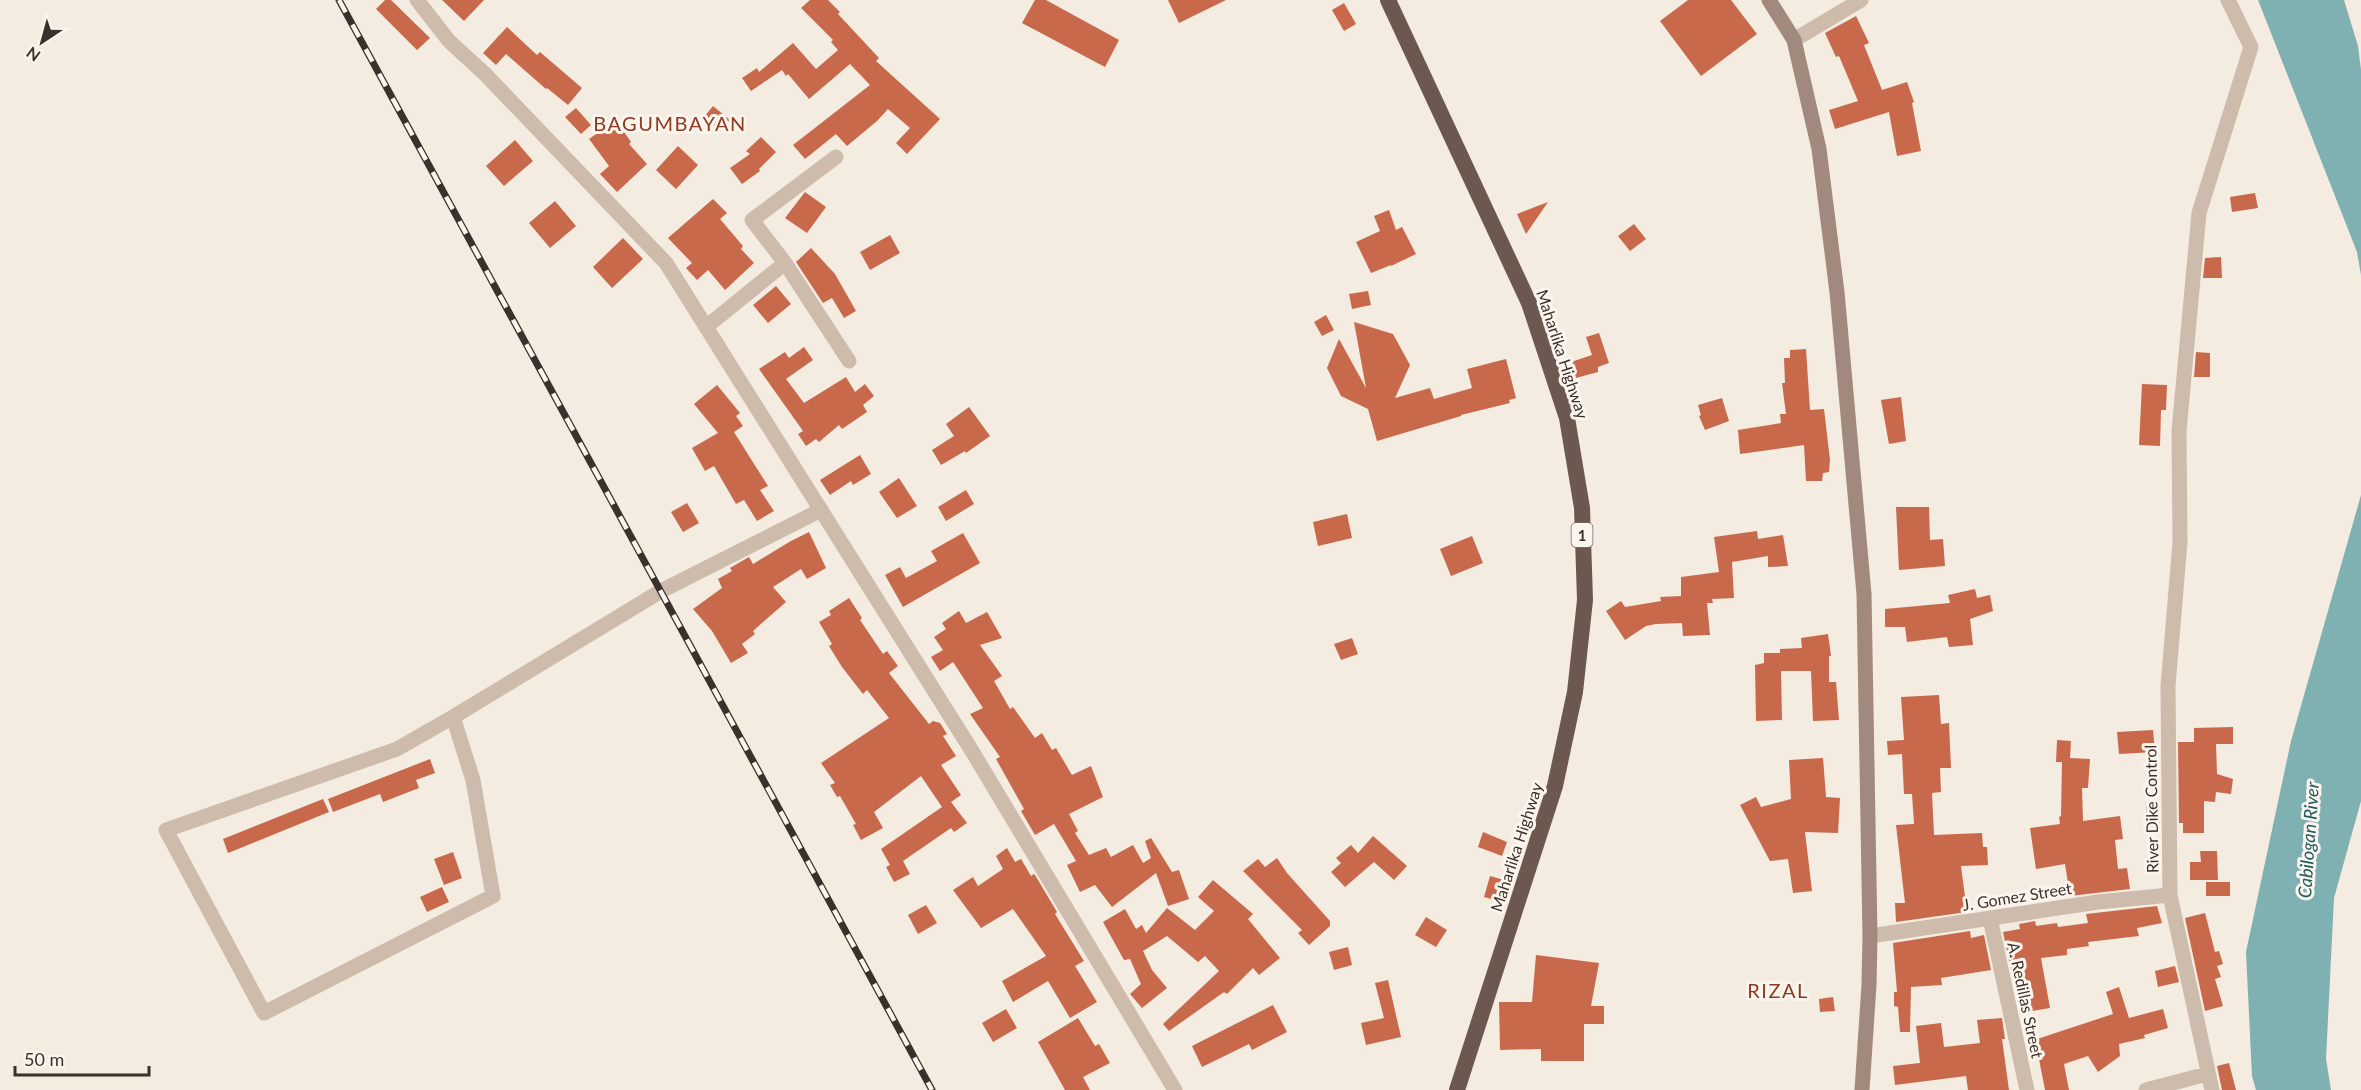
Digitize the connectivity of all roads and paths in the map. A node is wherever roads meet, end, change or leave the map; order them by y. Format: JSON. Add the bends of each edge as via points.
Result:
{"nodes":[{"id":1,"x":417,"y":0,"type":"edge"},
{"id":2,"x":1388,"y":0,"type":"edge"},
{"id":3,"x":1769,"y":0,"type":"edge"},
{"id":4,"x":1861,"y":0,"type":"edge"},
{"id":5,"x":2228,"y":0,"type":"edge"},
{"id":6,"x":1794,"y":40,"type":"junction"},
{"id":7,"x":836,"y":157,"type":"dead end"},
{"id":8,"x":784,"y":263,"type":"junction"},
{"id":9,"x":706,"y":327,"type":"junction"},
{"id":10,"x":849,"y":361,"type":"dead end"},
{"id":11,"x":821,"y":510,"type":"junction"},
{"id":12,"x":453,"y":717,"type":"junction"},
{"id":13,"x":2170,"y":895,"type":"junction"},
{"id":14,"x":1990,"y":918,"type":"junction"},
{"id":15,"x":1870,"y":936,"type":"junction"},
{"id":16,"x":2207,"y":1074,"type":"junction"},
{"id":17,"x":1174,"y":1090,"type":"edge"},
{"id":18,"x":1457,"y":1090,"type":"edge"},
{"id":19,"x":1862,"y":1090,"type":"edge"},
{"id":20,"x":2027,"y":1090,"type":"edge"},
{"id":21,"x":2146,"y":1090,"type":"edge"},
{"id":22,"x":2212,"y":1090,"type":"edge"}],
"edges":[{"from":1,"to":9,"type":"street","via":[[449,41],[666,263]]},
{"from":2,"to":18,"type":"highway","name":"Maharlika Highway","number":"1","via":[[1530,303],[1567,418],[1582,508],[1585,600],[1575,692],[1555,786]]},
{"from":3,"to":6,"type":"main road"},
{"from":4,"to":6,"type":"street"},
{"from":5,"to":13,"type":"street","name":"River Dike Control","via":[[2251,47],[2199,213],[2179,431],[2180,542],[2168,686]]},
{"from":6,"to":15,"type":"main road","via":[[1819,149],[1838,292],[1864,594]]},
{"from":7,"to":8,"type":"street","via":[[752,219]]},
{"from":8,"to":9,"type":"street"},
{"from":8,"to":10,"type":"street"},
{"from":9,"to":11,"type":"street"},
{"from":11,"to":12,"type":"street","via":[[661,591]]},
{"from":11,"to":17,"type":"street","via":[[972,751]]},
{"from":12,"to":12,"type":"street","via":[[473,780],[493,896],[264,1013],[166,830],[397,749]]},
{"from":13,"to":14,"type":"street","name":"J. Gomez Street"},
{"from":13,"to":16,"type":"street","name":"River Dike Control"},
{"from":14,"to":15,"type":"street","name":"J. Gomez Street"},
{"from":14,"to":20,"type":"street","name":"A. Redillas Street"},
{"from":15,"to":19,"type":"main road"},
{"from":16,"to":21,"type":"street"},
{"from":16,"to":22,"type":"street","name":"River Dike Control"}]}
